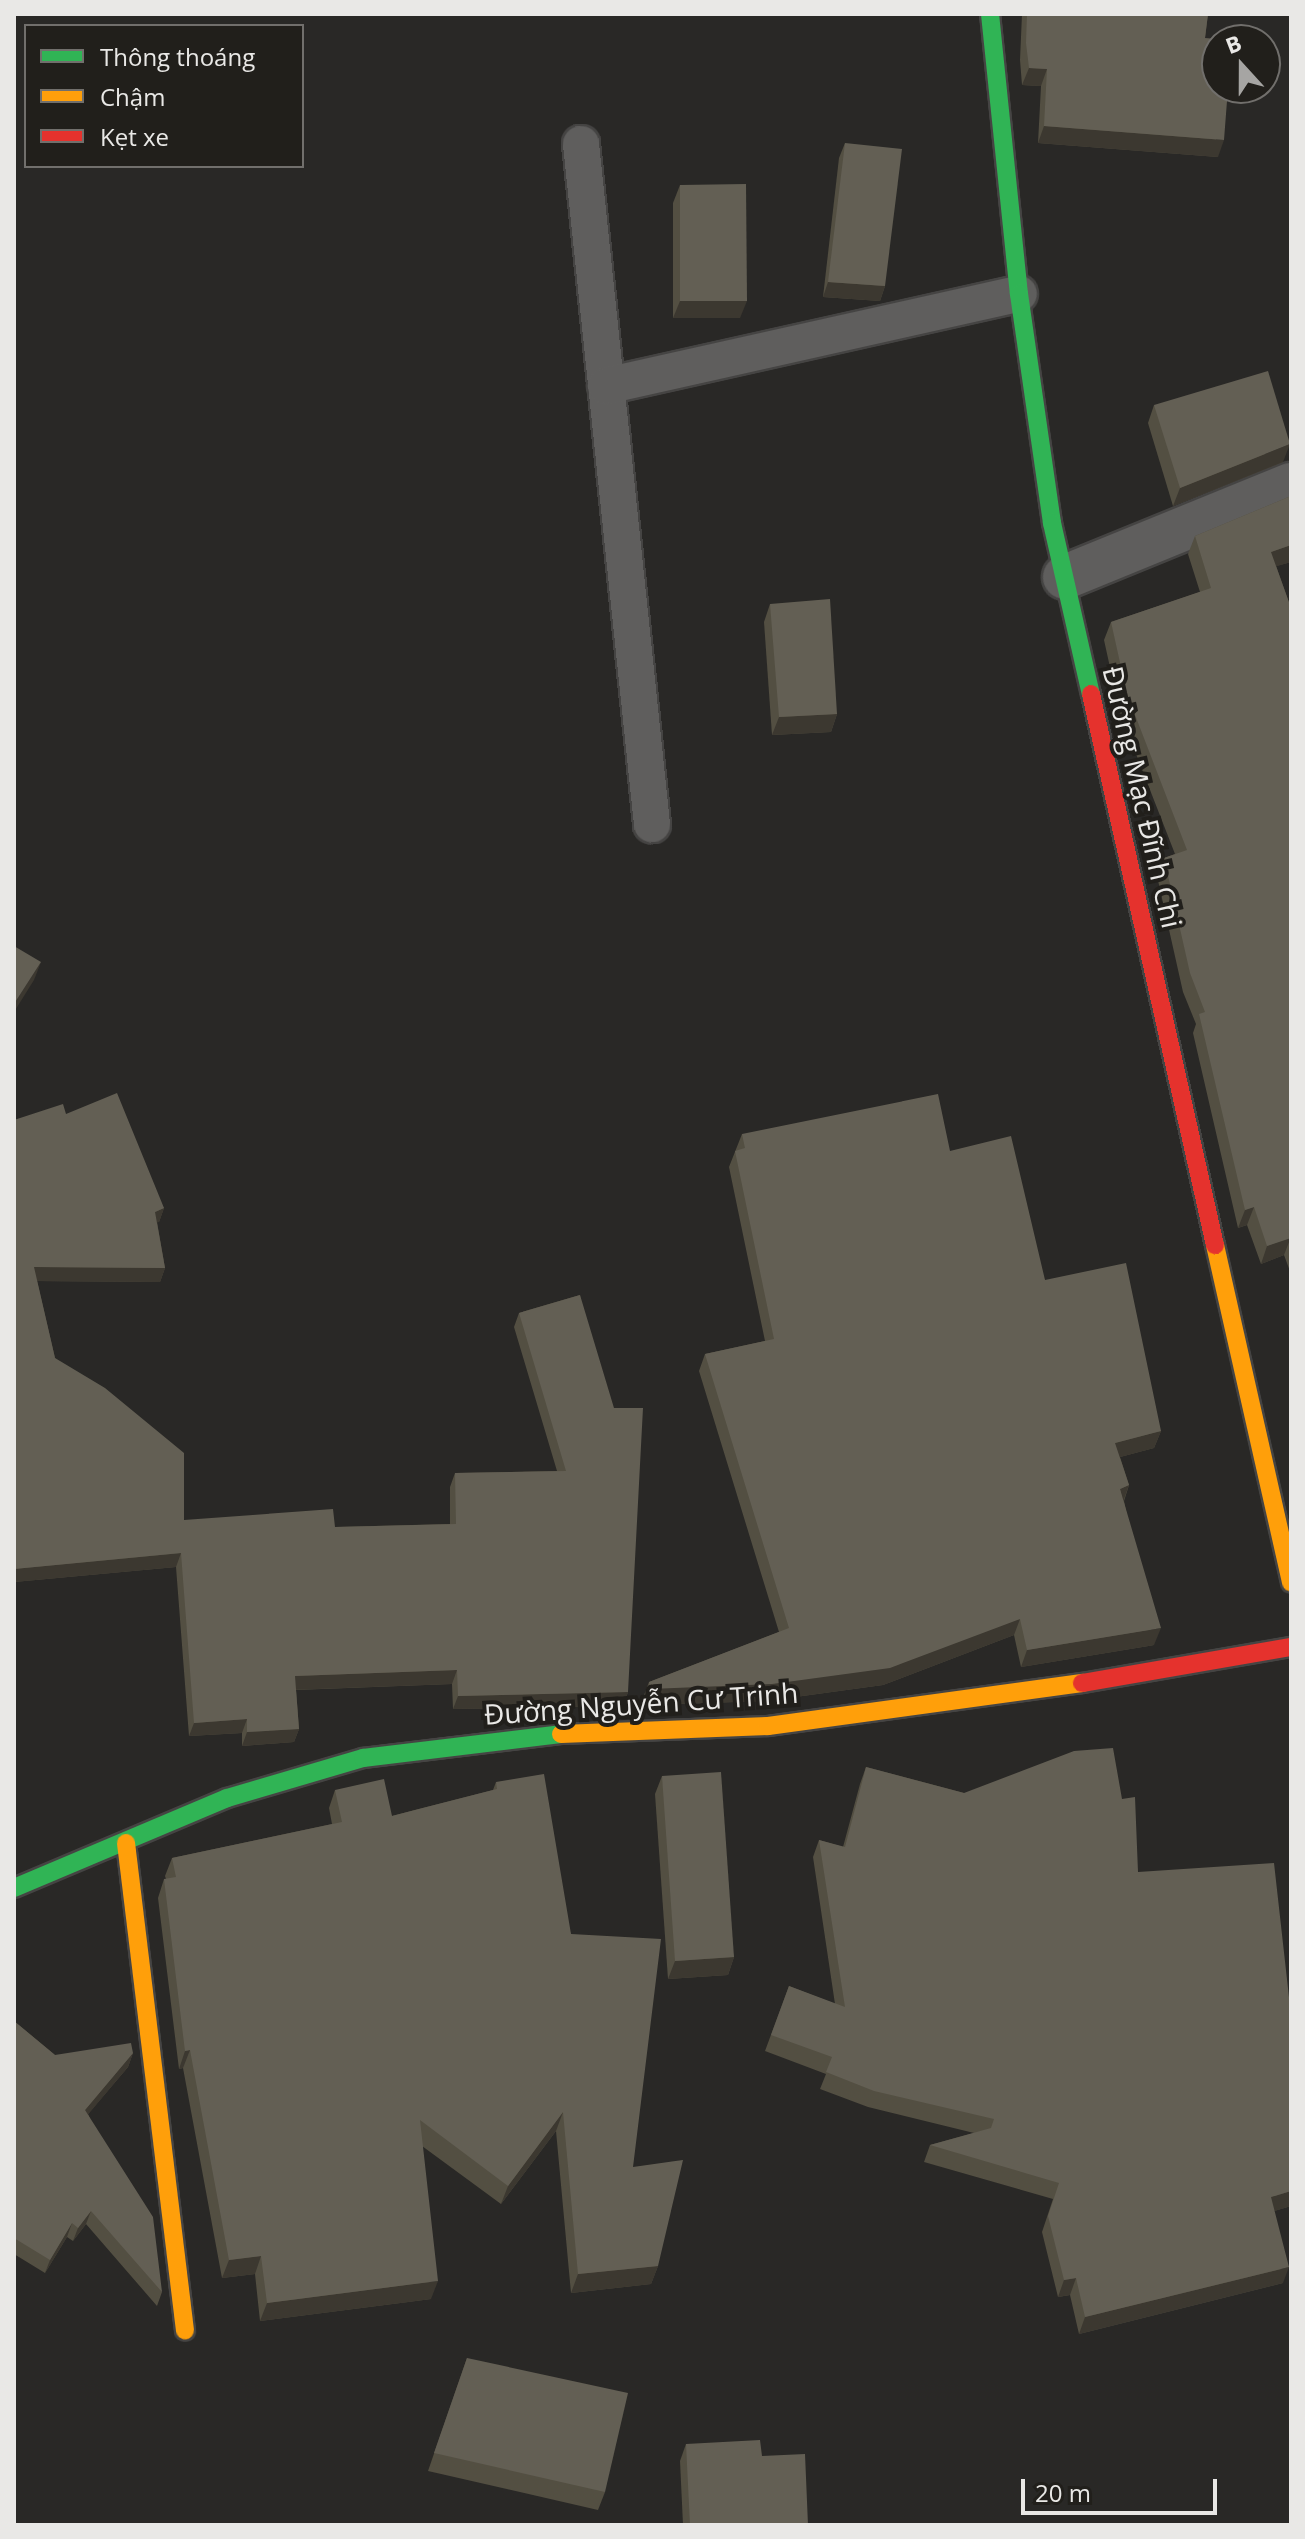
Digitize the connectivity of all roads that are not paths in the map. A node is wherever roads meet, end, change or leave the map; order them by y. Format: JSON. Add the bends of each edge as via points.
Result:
{"nodes":[{"id":1,"x":990,"y":14,"type":"edge"},
{"id":2,"x":581,"y":144,"type":"dead end"},
{"id":3,"x":1019,"y":294,"type":"junction"},
{"id":4,"x":606,"y":386,"type":"junction"},
{"id":5,"x":1291,"y":485,"type":"edge"},
{"id":6,"x":1065,"y":577,"type":"junction"},
{"id":7,"x":652,"y":824,"type":"dead end"},
{"id":8,"x":1291,"y":1583,"type":"edge"},
{"id":9,"x":1291,"y":1647,"type":"edge"},
{"id":10,"x":126,"y":1843,"type":"junction"},
{"id":11,"x":14,"y":1888,"type":"edge"},
{"id":12,"x":185,"y":2330,"type":"dead end"}],
"edges":[{"from":1,"to":3,"type":"street","name":"Đường Mạc Đĩnh Chi"},
{"from":2,"to":4,"type":"lane"},
{"from":3,"to":4,"type":"lane"},
{"from":3,"to":6,"type":"street","name":"Đường Mạc Đĩnh Chi","via":[[1052,523]]},
{"from":4,"to":7,"type":"lane"},
{"from":5,"to":6,"type":"street"},
{"from":6,"to":8,"type":"street","name":"Đường Mạc Đĩnh Chi"},
{"from":9,"to":10,"type":"street","name":"Đường Nguyễn Cư Trinh","via":[[1051,1688],[768,1726],[527,1735],[363,1758],[227,1798]]},
{"from":10,"to":11,"type":"street","name":"Đường Nguyễn Cư Trinh"},
{"from":10,"to":12,"type":"street"}]}
